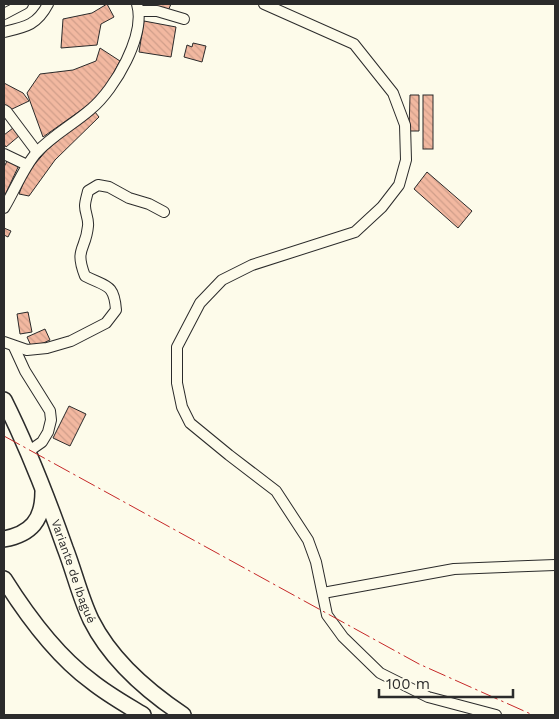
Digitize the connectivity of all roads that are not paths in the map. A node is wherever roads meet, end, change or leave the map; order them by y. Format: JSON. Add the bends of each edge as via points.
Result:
{"nodes":[{"id":1,"x":23,"y":4,"type":"edge"},
{"id":2,"x":48,"y":4,"type":"edge"},
{"id":3,"x":264,"y":4,"type":"edge"},
{"id":4,"x":138,"y":6,"type":"edge"},
{"id":5,"x":4,"y":14,"type":"edge"},
{"id":6,"x":184,"y":19,"type":"dead end"},
{"id":7,"x":4,"y":32,"type":"edge"},
{"id":8,"x":4,"y":110,"type":"edge"},
{"id":9,"x":37,"y":152,"type":"junction"},
{"id":10,"x":4,"y":154,"type":"edge"},
{"id":11,"x":27,"y":165,"type":"junction"},
{"id":12,"x":4,"y":208,"type":"edge"},
{"id":13,"x":164,"y":212,"type":"dead end"},
{"id":14,"x":4,"y":342,"type":"edge"},
{"id":15,"x":14,"y":347,"type":"junction"},
{"id":16,"x":4,"y":400,"type":"edge"},
{"id":17,"x":28,"y":449,"type":"junction"},
{"id":18,"x":41,"y":480,"type":"junction"},
{"id":19,"x":4,"y":539,"type":"edge"},
{"id":20,"x":555,"y":565,"type":"edge"},
{"id":21,"x":4,"y":578,"type":"edge"},
{"id":22,"x":323,"y":593,"type":"junction"},
{"id":23,"x":142,"y":715,"type":"edge"},
{"id":24,"x":183,"y":715,"type":"edge"},
{"id":25,"x":496,"y":715,"type":"edge"}],
"edges":[{"from":1,"to":5,"type":"street"},
{"from":2,"to":7,"type":"street","via":[[36,21]]},
{"from":3,"to":22,"type":"street","via":[[354,44],[393,93],[405,125],[406,160],[399,185],[382,207],[355,232],[252,265],[222,280],[200,302],[177,347],[177,383],[182,407],[190,423],[276,491],[308,540]]},
{"from":4,"to":6,"type":"street"},
{"from":4,"to":9,"type":"street","via":[[136,34],[124,66],[91,109]]},
{"from":8,"to":9,"type":"street"},
{"from":9,"to":11,"type":"street"},
{"from":10,"to":11,"type":"street"},
{"from":11,"to":12,"type":"street"},
{"from":13,"to":15,"type":"street","via":[[109,187],[98,185],[88,190],[85,205],[87,236],[79,262],[84,276],[106,285],[114,294],[116,310],[106,323],[71,341],[47,348],[26,350]]},
{"from":14,"to":15,"type":"street"},
{"from":15,"to":17,"type":"street","via":[[25,372],[50,411],[48,432],[42,442]]},
{"from":16,"to":17,"type":"highway","name":"Variante de Ibagué"},
{"from":17,"to":18,"type":"highway","name":"Variante de Ibagué"},
{"from":18,"to":19,"type":"highway","via":[[43,504],[39,518],[30,529]]},
{"from":18,"to":24,"type":"highway","name":"Variante de Ibagué","via":[[91,620],[132,675]]},
{"from":20,"to":22,"type":"street","via":[[454,569]]},
{"from":21,"to":23,"type":"highway","via":[[43,634],[66,658],[90,680]]},
{"from":22,"to":25,"type":"street","via":[[327,615],[342,637],[380,673],[428,697]]}]}
